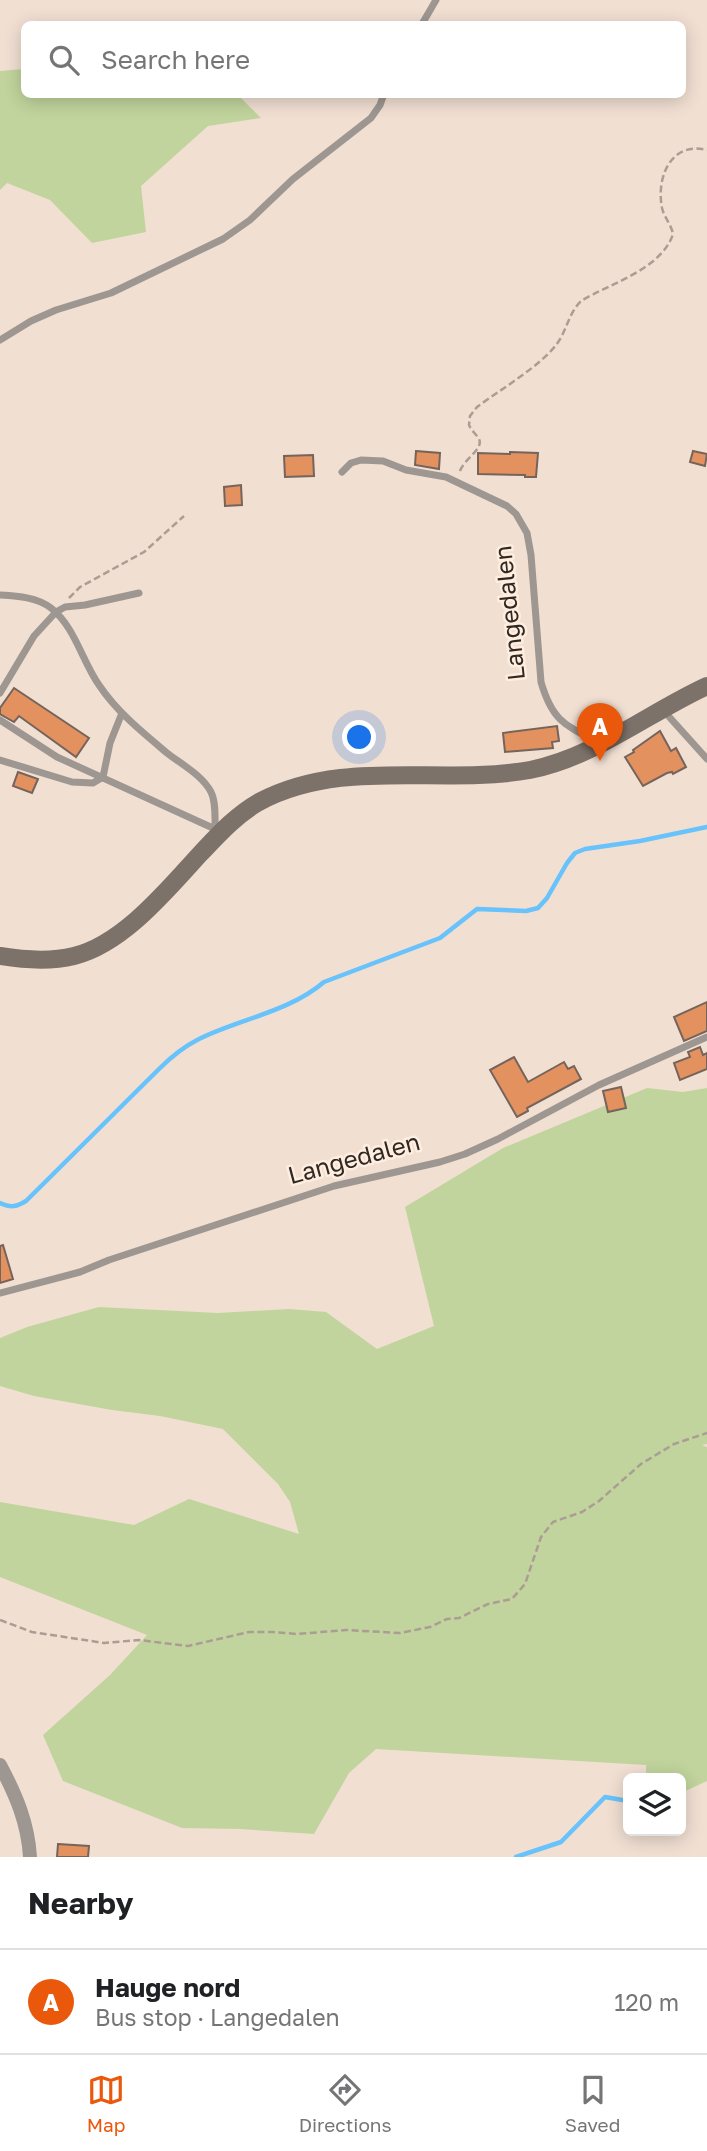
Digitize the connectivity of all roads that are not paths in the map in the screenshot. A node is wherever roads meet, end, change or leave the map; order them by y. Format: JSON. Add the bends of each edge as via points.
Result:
{"nodes":[{"id":1,"x":436,"y":0,"type":"edge"},
{"id":2,"x":424,"y":21,"type":"edge"},
{"id":3,"x":383,"y":98,"type":"edge"},
{"id":4,"x":0,"y":340,"type":"edge"},
{"id":5,"x":342,"y":472,"type":"dead end"},
{"id":6,"x":139,"y":593,"type":"dead end"},
{"id":7,"x":0,"y":595,"type":"edge"},
{"id":8,"x":56,"y":612,"type":"junction"},
{"id":9,"x":707,"y":686,"type":"edge"},
{"id":10,"x":0,"y":693,"type":"edge"},
{"id":11,"x":663,"y":710,"type":"junction"},
{"id":12,"x":122,"y":713,"type":"junction"},
{"id":13,"x":0,"y":720,"type":"edge"},
{"id":14,"x":602,"y":744,"type":"junction"},
{"id":15,"x":0,"y":760,"type":"edge"},
{"id":16,"x":707,"y":760,"type":"edge"},
{"id":17,"x":103,"y":777,"type":"junction"},
{"id":18,"x":217,"y":831,"type":"junction"},
{"id":19,"x":0,"y":956,"type":"edge"},
{"id":20,"x":707,"y":1037,"type":"edge"},
{"id":21,"x":0,"y":1293,"type":"edge"},
{"id":22,"x":0,"y":1765,"type":"edge"},
{"id":23,"x":30,"y":1857,"type":"edge"}],
"edges":[{"from":1,"to":2,"type":"lane"},
{"from":3,"to":4,"type":"lane","via":[[370,118],[223,239],[111,293],[31,321]]},
{"from":5,"to":14,"type":"lane","name":"Langedalen","via":[[356,461],[383,461],[446,477],[507,506],[527,533],[546,701],[561,721]]},
{"from":6,"to":8,"type":"lane"},
{"from":7,"to":8,"type":"lane","via":[[38,601]]},
{"from":8,"to":10,"type":"lane","via":[[34,636]]},
{"from":8,"to":12,"type":"lane","via":[[99,685]]},
{"from":9,"to":11,"type":"main road"},
{"from":11,"to":14,"type":"main road"},
{"from":11,"to":16,"type":"lane"},
{"from":12,"to":17,"type":"lane"},
{"from":12,"to":18,"type":"lane","via":[[209,788]]},
{"from":13,"to":17,"type":"lane","via":[[57,757]]},
{"from":14,"to":18,"type":"main road","via":[[540,768],[510,773],[351,777],[298,786],[258,803]]},
{"from":15,"to":17,"type":"lane","via":[[72,782],[93,783]]},
{"from":17,"to":18,"type":"lane"},
{"from":18,"to":19,"type":"main road","via":[[150,906],[108,940],[75,956],[55,959]]},
{"from":20,"to":21,"type":"lane","name":"Langedalen","via":[[599,1085],[465,1154],[334,1186],[80,1272]]},
{"from":22,"to":23,"type":"street","via":[[23,1815]]}]}
